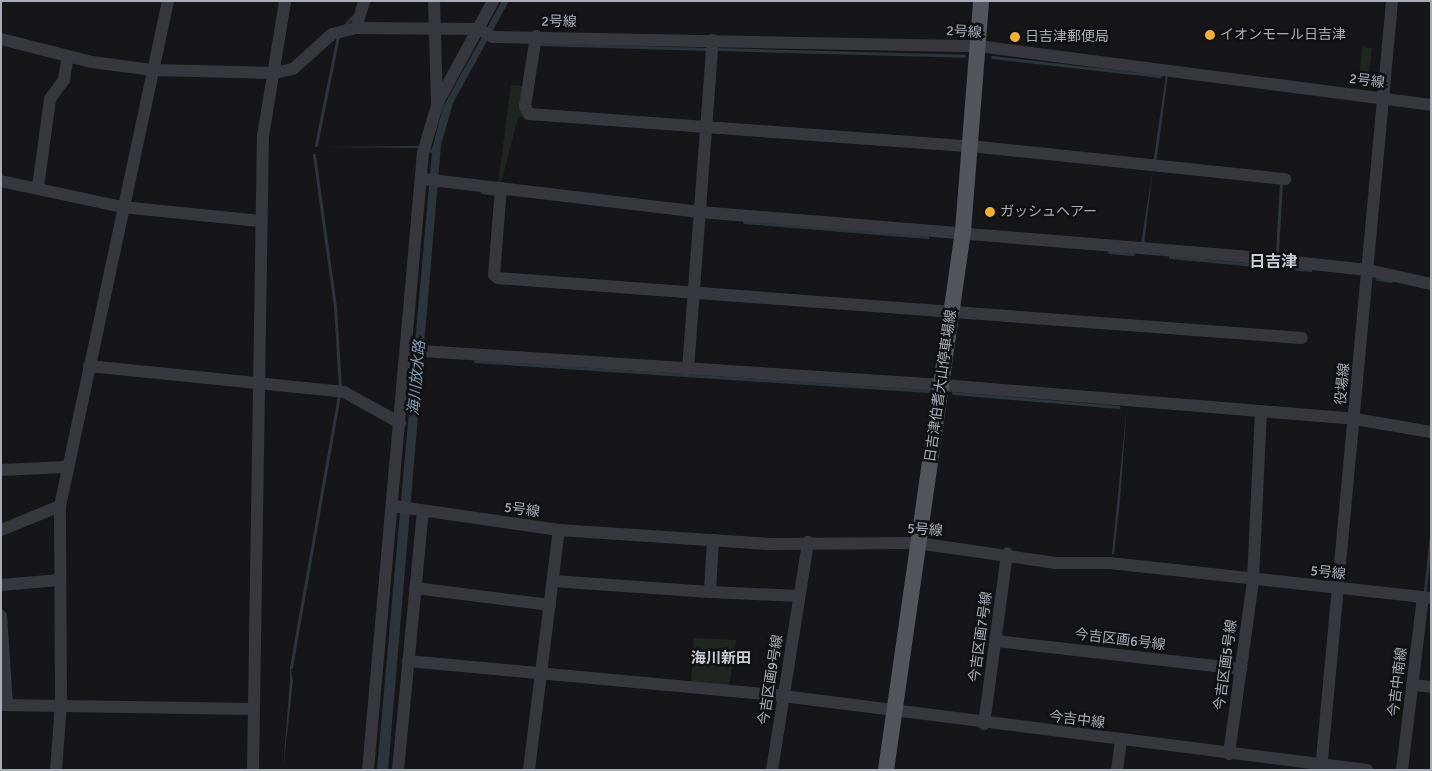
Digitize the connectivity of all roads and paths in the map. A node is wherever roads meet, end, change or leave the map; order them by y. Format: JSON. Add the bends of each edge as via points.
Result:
{"nodes":[{"id":1,"x":168,"y":1,"type":"edge"},
{"id":2,"x":284,"y":1,"type":"edge"},
{"id":3,"x":364,"y":1,"type":"edge"},
{"id":4,"x":434,"y":1,"type":"edge"},
{"id":5,"x":493,"y":1,"type":"edge"},
{"id":6,"x":981,"y":1,"type":"edge"},
{"id":7,"x":1392,"y":1,"type":"edge"},
{"id":8,"x":356,"y":28,"type":"junction"},
{"id":9,"x":434,"y":30,"type":"junction"},
{"id":10,"x":484,"y":32,"type":"junction"},
{"id":11,"x":536,"y":36,"type":"junction"},
{"id":12,"x":1,"y":39,"type":"edge"},
{"id":13,"x":713,"y":40,"type":"junction"},
{"id":14,"x":978,"y":46,"type":"junction"},
{"id":15,"x":68,"y":56,"type":"junction"},
{"id":16,"x":153,"y":70,"type":"junction"},
{"id":17,"x":274,"y":73,"type":"junction"},
{"id":18,"x":1385,"y":99,"type":"junction"},
{"id":19,"x":437,"y":105,"type":"junction"},
{"id":20,"x":1431,"y":105,"type":"edge"},
{"id":21,"x":707,"y":126,"type":"junction"},
{"id":22,"x":970,"y":146,"type":"junction"},
{"id":23,"x":426,"y":179,"type":"junction"},
{"id":24,"x":1285,"y":179,"type":"dead end"},
{"id":25,"x":1,"y":181,"type":"edge"},
{"id":26,"x":38,"y":187,"type":"junction"},
{"id":27,"x":501,"y":188,"type":"junction"},
{"id":28,"x":122,"y":207,"type":"junction"},
{"id":29,"x":700,"y":212,"type":"junction"},
{"id":30,"x":261,"y":221,"type":"junction"},
{"id":31,"x":963,"y":231,"type":"junction"},
{"id":32,"x":1368,"y":270,"type":"junction"},
{"id":33,"x":1431,"y":284,"type":"edge"},
{"id":34,"x":694,"y":291,"type":"junction"},
{"id":35,"x":953,"y":309,"type":"junction"},
{"id":36,"x":1302,"y":338,"type":"dead end"},
{"id":37,"x":409,"y":350,"type":"junction"},
{"id":38,"x":89,"y":366,"type":"junction"},
{"id":39,"x":688,"y":369,"type":"junction"},
{"id":40,"x":257,"y":380,"type":"junction"},
{"id":41,"x":943,"y":385,"type":"junction"},
{"id":42,"x":1261,"y":411,"type":"junction"},
{"id":43,"x":1355,"y":419,"type":"junction"},
{"id":44,"x":400,"y":423,"type":"junction"},
{"id":45,"x":1431,"y":432,"type":"edge"},
{"id":46,"x":66,"y":467,"type":"junction"},
{"id":47,"x":1,"y":470,"type":"edge"},
{"id":48,"x":60,"y":506,"type":"junction"},
{"id":49,"x":394,"y":507,"type":"junction"},
{"id":50,"x":419,"y":510,"type":"junction"},
{"id":51,"x":1,"y":530,"type":"edge"},
{"id":52,"x":559,"y":530,"type":"junction"},
{"id":53,"x":713,"y":540,"type":"junction"},
{"id":54,"x":808,"y":542,"type":"junction"},
{"id":55,"x":917,"y":543,"type":"junction"},
{"id":56,"x":1007,"y":554,"type":"junction"},
{"id":57,"x":60,"y":580,"type":"junction"},
{"id":58,"x":1252,"y":580,"type":"junction"},
{"id":59,"x":553,"y":581,"type":"junction"},
{"id":60,"x":1,"y":585,"type":"edge"},
{"id":61,"x":415,"y":588,"type":"junction"},
{"id":62,"x":1338,"y":589,"type":"junction"},
{"id":63,"x":710,"y":592,"type":"junction"},
{"id":64,"x":799,"y":596,"type":"junction"},
{"id":65,"x":1427,"y":598,"type":"edge"},
{"id":66,"x":550,"y":605,"type":"junction"},
{"id":67,"x":1,"y":616,"type":"edge"},
{"id":68,"x":996,"y":641,"type":"junction"},
{"id":69,"x":408,"y":661,"type":"junction"},
{"id":70,"x":1240,"y":669,"type":"junction"},
{"id":71,"x":541,"y":674,"type":"junction"},
{"id":72,"x":1413,"y":685,"type":"junction"},
{"id":73,"x":1431,"y":688,"type":"edge"},
{"id":74,"x":783,"y":696,"type":"junction"},
{"id":75,"x":61,"y":703,"type":"junction"},
{"id":76,"x":4,"y":705,"type":"edge"},
{"id":77,"x":253,"y":709,"type":"junction"},
{"id":78,"x":894,"y":710,"type":"junction"},
{"id":79,"x":984,"y":724,"type":"junction"},
{"id":80,"x":1121,"y":740,"type":"junction"},
{"id":81,"x":1229,"y":754,"type":"junction"},
{"id":82,"x":1321,"y":768,"type":"edge"},
{"id":83,"x":56,"y":770,"type":"edge"},
{"id":84,"x":253,"y":770,"type":"edge"},
{"id":85,"x":368,"y":770,"type":"edge"},
{"id":86,"x":398,"y":770,"type":"edge"},
{"id":87,"x":529,"y":770,"type":"edge"},
{"id":88,"x":772,"y":770,"type":"edge"},
{"id":89,"x":886,"y":770,"type":"edge"},
{"id":90,"x":1116,"y":770,"type":"edge"},
{"id":91,"x":1367,"y":770,"type":"edge"},
{"id":92,"x":1402,"y":770,"type":"edge"}],
"edges":[{"from":1,"to":16,"type":"street"},
{"from":2,"to":17,"type":"street"},
{"from":3,"to":8,"type":"street"},
{"from":4,"to":9,"type":"street"},
{"from":5,"to":10,"type":"street"},
{"from":6,"to":14,"type":"main road","name":"日吉津伯耆大山停車場線"},
{"from":7,"to":18,"type":"street","name":"役場線"},
{"from":8,"to":9,"type":"street","name":"2号線"},
{"from":8,"to":17,"type":"street","name":"2号線","via":[[332,34],[293,69]]},
{"from":9,"to":10,"type":"street","name":"2号線"},
{"from":9,"to":19,"type":"street"},
{"from":10,"to":11,"type":"street","name":"2号線"},
{"from":10,"to":19,"type":"street"},
{"from":11,"to":13,"type":"street","name":"2号線"},
{"from":11,"to":21,"type":"street","via":[[525,106],[529,114]]},
{"from":12,"to":15,"type":"street","name":"2号線"},
{"from":13,"to":14,"type":"street","name":"2号線"},
{"from":13,"to":21,"type":"street"},
{"from":14,"to":18,"type":"street","name":"2号線"},
{"from":14,"to":22,"type":"main road","name":"日吉津伯耆大山停車場線"},
{"from":15,"to":16,"type":"street","name":"2号線"},
{"from":15,"to":26,"type":"street","via":[[64,80],[50,99]]},
{"from":16,"to":17,"type":"street","name":"2号線"},
{"from":16,"to":28,"type":"street"},
{"from":17,"to":30,"type":"street","via":[[263,136]]},
{"from":18,"to":20,"type":"street","name":"2号線"},
{"from":18,"to":32,"type":"street","name":"役場線"},
{"from":19,"to":23,"type":"street","via":[[428,128]]},
{"from":21,"to":22,"type":"street"},
{"from":21,"to":29,"type":"street"},
{"from":22,"to":24,"type":"street"},
{"from":22,"to":31,"type":"main road","name":"日吉津伯耆大山停車場線"},
{"from":23,"to":27,"type":"street"},
{"from":23,"to":37,"type":"street"},
{"from":25,"to":26,"type":"street"},
{"from":26,"to":28,"type":"street"},
{"from":27,"to":29,"type":"street"},
{"from":27,"to":34,"type":"street","via":[[494,275],[498,278]]},
{"from":28,"to":30,"type":"street"},
{"from":28,"to":38,"type":"street"},
{"from":29,"to":31,"type":"street"},
{"from":29,"to":34,"type":"street"},
{"from":30,"to":40,"type":"street"},
{"from":31,"to":32,"type":"street"},
{"from":31,"to":35,"type":"main road","name":"日吉津伯耆大山停車場線"},
{"from":32,"to":33,"type":"street"},
{"from":32,"to":43,"type":"street","name":"役場線"},
{"from":34,"to":35,"type":"street"},
{"from":34,"to":39,"type":"street"},
{"from":35,"to":36,"type":"street"},
{"from":35,"to":41,"type":"main road","name":"日吉津伯耆大山停車場線"},
{"from":37,"to":39,"type":"street"},
{"from":37,"to":44,"type":"street"},
{"from":38,"to":40,"type":"street"},
{"from":38,"to":46,"type":"street"},
{"from":39,"to":41,"type":"street"},
{"from":40,"to":44,"type":"street","via":[[344,392]]},
{"from":40,"to":77,"type":"street"},
{"from":41,"to":42,"type":"street"},
{"from":41,"to":55,"type":"main road","name":"日吉津伯耆大山停車場線"},
{"from":42,"to":43,"type":"street"},
{"from":42,"to":58,"type":"street","name":"今吉区画5号線"},
{"from":43,"to":45,"type":"street"},
{"from":43,"to":62,"type":"street","name":"役場線"},
{"from":44,"to":49,"type":"street"},
{"from":46,"to":47,"type":"street"},
{"from":46,"to":48,"type":"street"},
{"from":48,"to":51,"type":"street"},
{"from":48,"to":57,"type":"street"},
{"from":49,"to":50,"type":"street","name":"5号線"},
{"from":49,"to":85,"type":"street"},
{"from":50,"to":52,"type":"street","name":"5号線"},
{"from":50,"to":61,"type":"street"},
{"from":52,"to":53,"type":"street","name":"5号線"},
{"from":52,"to":59,"type":"street"},
{"from":53,"to":54,"type":"street","name":"5号線"},
{"from":53,"to":63,"type":"street"},
{"from":54,"to":55,"type":"street","name":"5号線"},
{"from":54,"to":64,"type":"street","name":"今吉区画9号線"},
{"from":55,"to":56,"type":"street","name":"5号線"},
{"from":55,"to":78,"type":"main road","name":"日吉津伯耆大山停車場線"},
{"from":56,"to":58,"type":"street","name":"5号線"},
{"from":56,"to":68,"type":"street","name":"今吉区画7号線"},
{"from":57,"to":60,"type":"street"},
{"from":57,"to":75,"type":"street"},
{"from":58,"to":62,"type":"street","name":"5号線"},
{"from":58,"to":70,"type":"street","name":"今吉区画5号線"},
{"from":59,"to":63,"type":"street"},
{"from":59,"to":66,"type":"street"},
{"from":61,"to":66,"type":"street"},
{"from":61,"to":69,"type":"street"},
{"from":62,"to":65,"type":"street","name":"5号線"},
{"from":62,"to":82,"type":"street","name":"役場線"},
{"from":63,"to":64,"type":"street"},
{"from":64,"to":74,"type":"street","name":"今吉区画9号線"},
{"from":65,"to":72,"type":"street","name":"今吉中南線"},
{"from":66,"to":71,"type":"street"},
{"from":67,"to":76,"type":"street"},
{"from":68,"to":70,"type":"street","name":"今吉区画6号線"},
{"from":68,"to":79,"type":"street","name":"今吉区画7号線"},
{"from":69,"to":71,"type":"street","name":"今吉中線"},
{"from":69,"to":86,"type":"street"},
{"from":70,"to":81,"type":"street","name":"今吉区画5号線"},
{"from":71,"to":74,"type":"street","name":"今吉中線"},
{"from":71,"to":87,"type":"street"},
{"from":72,"to":73,"type":"street"},
{"from":72,"to":92,"type":"street","name":"今吉中南線"},
{"from":74,"to":78,"type":"street","name":"今吉中線"},
{"from":74,"to":88,"type":"street","name":"今吉区画9号線"},
{"from":75,"to":76,"type":"street"},
{"from":75,"to":77,"type":"street"},
{"from":75,"to":83,"type":"street"},
{"from":77,"to":84,"type":"street"},
{"from":78,"to":79,"type":"street","name":"今吉中線"},
{"from":78,"to":89,"type":"main road","name":"日吉津伯耆大山停車場線"},
{"from":79,"to":80,"type":"street","name":"今吉中線"},
{"from":80,"to":81,"type":"street","name":"今吉中線"},
{"from":80,"to":90,"type":"street"},
{"from":81,"to":82,"type":"street","name":"今吉中線"},
{"from":82,"to":91,"type":"street","name":"今吉中線"}]}
